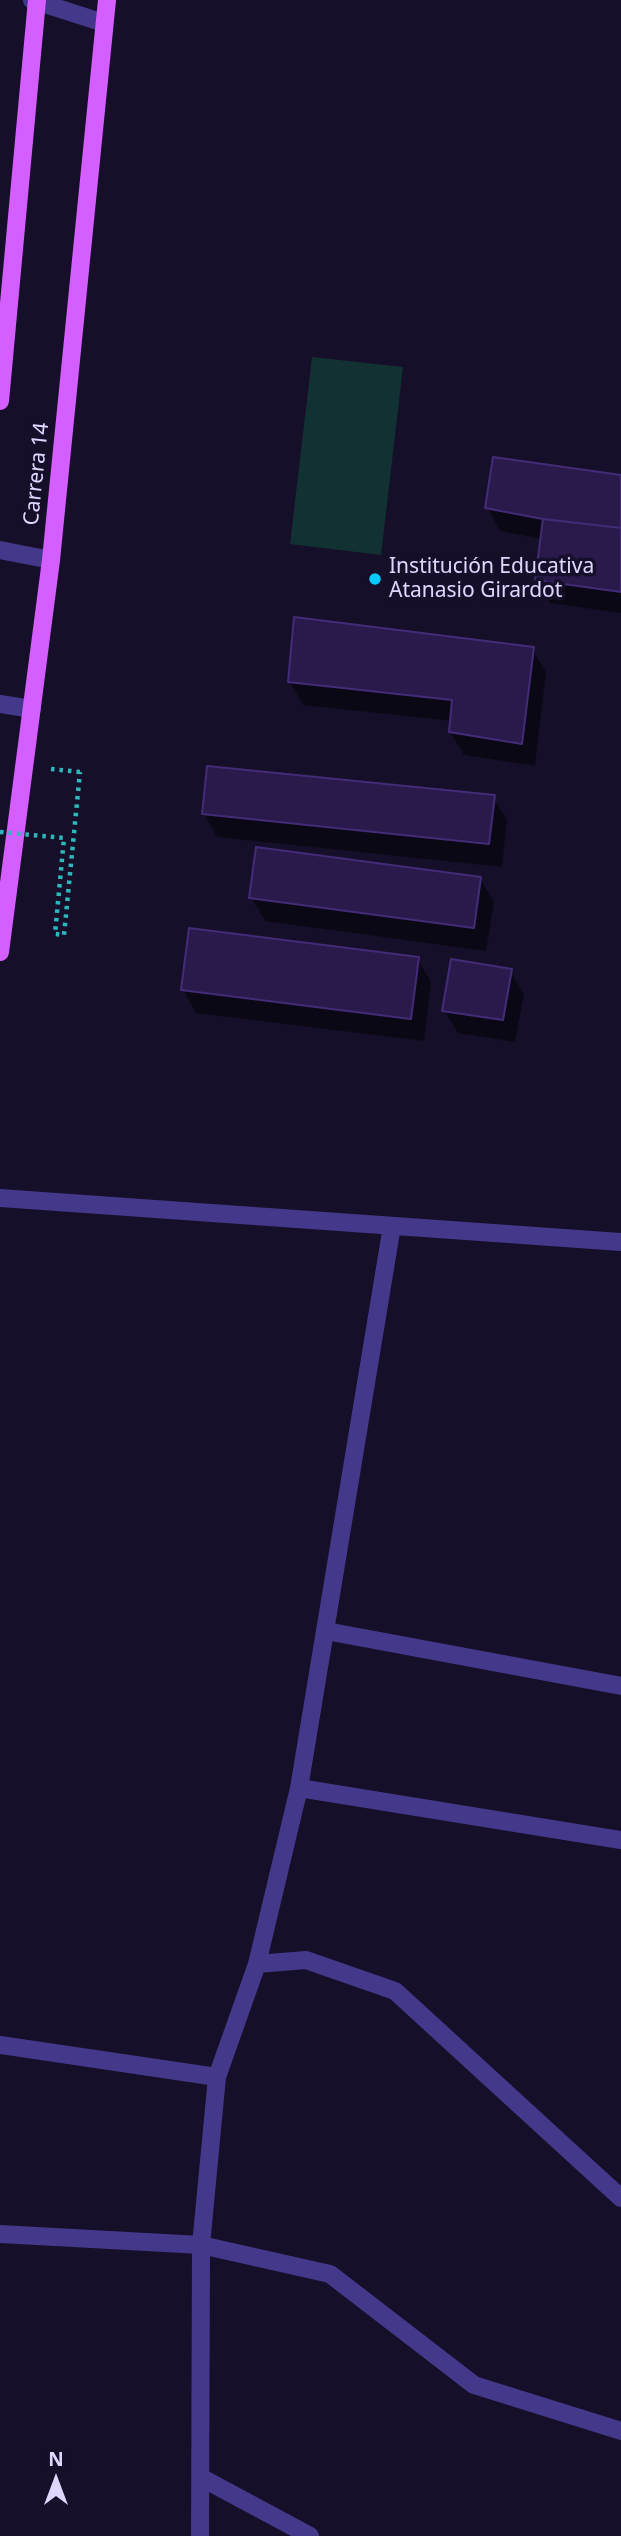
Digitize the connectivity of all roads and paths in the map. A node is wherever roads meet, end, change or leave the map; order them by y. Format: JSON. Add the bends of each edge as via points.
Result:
{"nodes":[{"id":1,"x":107,"y":0,"type":"edge"},
{"id":2,"x":35,"y":1,"type":"edge"},
{"id":3,"x":104,"y":23,"type":"junction"},
{"id":4,"x":0,"y":401,"type":"edge"},
{"id":5,"x":0,"y":550,"type":"edge"},
{"id":6,"x":51,"y":559,"type":"junction"},
{"id":7,"x":0,"y":704,"type":"edge"},
{"id":8,"x":32,"y":709,"type":"junction"},
{"id":9,"x":80,"y":772,"type":"dead end"},
{"id":10,"x":0,"y":832,"type":"edge"},
{"id":11,"x":0,"y":952,"type":"edge"},
{"id":12,"x":0,"y":1198,"type":"edge"},
{"id":13,"x":392,"y":1226,"type":"junction"},
{"id":14,"x":621,"y":1242,"type":"edge"},
{"id":15,"x":326,"y":1631,"type":"junction"},
{"id":16,"x":621,"y":1686,"type":"edge"},
{"id":17,"x":299,"y":1788,"type":"junction"},
{"id":18,"x":621,"y":1840,"type":"edge"},
{"id":19,"x":257,"y":1964,"type":"junction"},
{"id":20,"x":0,"y":2045,"type":"edge"},
{"id":21,"x":217,"y":2077,"type":"junction"},
{"id":22,"x":621,"y":2198,"type":"edge"},
{"id":23,"x":0,"y":2234,"type":"edge"},
{"id":24,"x":201,"y":2245,"type":"junction"},
{"id":25,"x":621,"y":2431,"type":"edge"},
{"id":26,"x":202,"y":2478,"type":"junction"},
{"id":27,"x":200,"y":2536,"type":"edge"},
{"id":28,"x":310,"y":2536,"type":"edge"}],
"edges":[{"from":1,"to":3,"type":"main road","name":"Carrera 14"},
{"from":2,"to":3,"type":"street"},
{"from":2,"to":4,"type":"main road"},
{"from":3,"to":6,"type":"main road","name":"Carrera 14"},
{"from":5,"to":6,"type":"street"},
{"from":6,"to":8,"type":"main road","name":"Carrera 14"},
{"from":7,"to":8,"type":"street"},
{"from":8,"to":11,"type":"main road","name":"Carrera 14"},
{"from":9,"to":10,"type":"path","bridge":true,"via":[[64,935],[55,934],[64,838]]},
{"from":12,"to":13,"type":"street"},
{"from":13,"to":14,"type":"street"},
{"from":13,"to":15,"type":"street"},
{"from":15,"to":16,"type":"street"},
{"from":15,"to":17,"type":"street"},
{"from":17,"to":18,"type":"street"},
{"from":17,"to":19,"type":"street"},
{"from":19,"to":21,"type":"street"},
{"from":19,"to":22,"type":"street","via":[[306,1960],[395,1991]]},
{"from":20,"to":21,"type":"street"},
{"from":21,"to":24,"type":"street"},
{"from":23,"to":24,"type":"street"},
{"from":24,"to":25,"type":"street","via":[[330,2274],[474,2385]]},
{"from":24,"to":26,"type":"street"},
{"from":26,"to":27,"type":"street"},
{"from":26,"to":28,"type":"street"}]}
